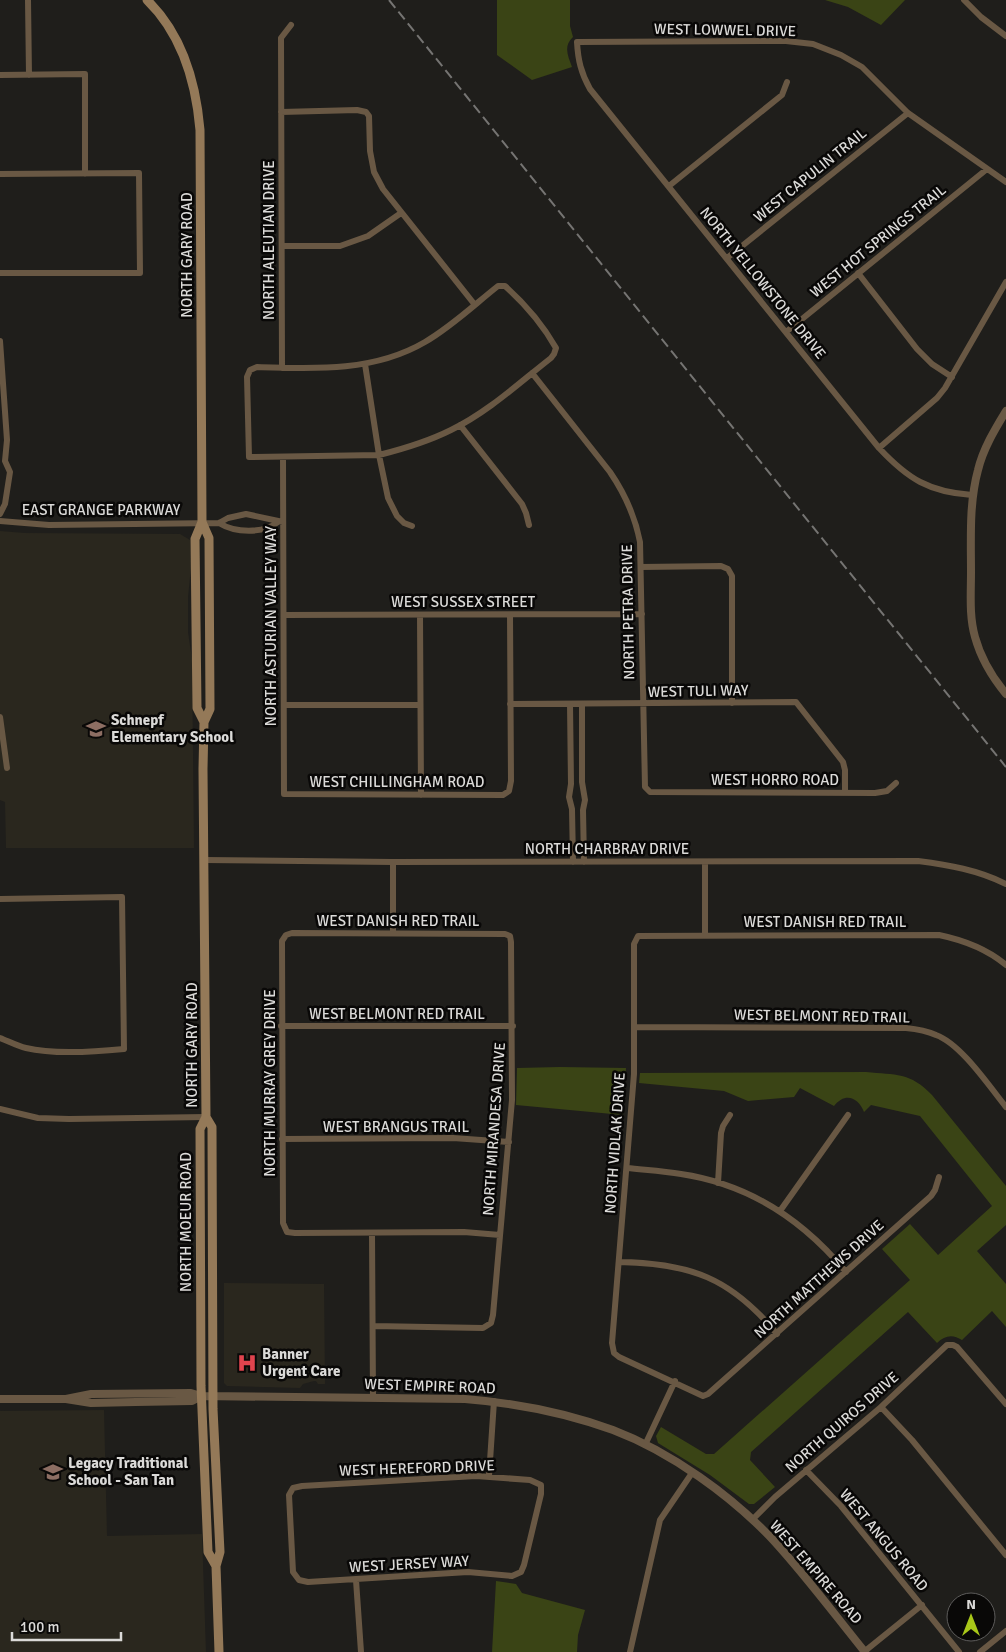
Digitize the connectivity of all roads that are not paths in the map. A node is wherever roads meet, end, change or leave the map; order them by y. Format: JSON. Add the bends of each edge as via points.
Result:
{"nodes":[{"id":1,"x":28,"y":0,"type":"edge"},
{"id":2,"x":148,"y":0,"type":"edge"},
{"id":3,"x":964,"y":0,"type":"edge"},
{"id":4,"x":291,"y":25,"type":"dead end"},
{"id":5,"x":1006,"y":36,"type":"edge"},
{"id":6,"x":577,"y":42,"type":"joint"},
{"id":7,"x":0,"y":75,"type":"edge"},
{"id":8,"x":29,"y":75,"type":"junction"},
{"id":9,"x":787,"y":82,"type":"dead end"},
{"id":10,"x":282,"y":112,"type":"junction"},
{"id":11,"x":908,"y":113,"type":"junction"},
{"id":12,"x":987,"y":169,"type":"junction"},
{"id":13,"x":0,"y":174,"type":"edge"},
{"id":14,"x":85,"y":174,"type":"junction"},
{"id":15,"x":1006,"y":182,"type":"edge"},
{"id":16,"x":668,"y":186,"type":"junction"},
{"id":17,"x":401,"y":213,"type":"junction"},
{"id":18,"x":282,"y":246,"type":"junction"},
{"id":19,"x":727,"y":258,"type":"junction"},
{"id":20,"x":0,"y":273,"type":"edge"},
{"id":21,"x":858,"y":273,"type":"junction"},
{"id":22,"x":1006,"y":282,"type":"edge"},
{"id":23,"x":475,"y":305,"type":"junction"},
{"id":24,"x":786,"y":332,"type":"junction"},
{"id":25,"x":0,"y":341,"type":"edge"},
{"id":26,"x":365,"y":364,"type":"junction"},
{"id":27,"x":282,"y":368,"type":"junction"},
{"id":28,"x":532,"y":373,"type":"junction"},
{"id":29,"x":952,"y":377,"type":"junction"},
{"id":30,"x":1006,"y":411,"type":"edge"},
{"id":31,"x":460,"y":425,"type":"junction"},
{"id":32,"x":3,"y":440,"type":"edge"},
{"id":33,"x":879,"y":448,"type":"junction"},
{"id":34,"x":379,"y":455,"type":"junction"},
{"id":35,"x":283,"y":458,"type":"junction"},
{"id":36,"x":5,"y":461,"type":"junction"},
{"id":37,"x":0,"y":468,"type":"edge"},
{"id":38,"x":972,"y":495,"type":"junction"},
{"id":39,"x":0,"y":514,"type":"edge"},
{"id":40,"x":253,"y":516,"type":"junction"},
{"id":41,"x":0,"y":521,"type":"edge"},
{"id":42,"x":202,"y":522,"type":"junction"},
{"id":43,"x":280,"y":522,"type":"junction"},
{"id":44,"x":219,"y":523,"type":"junction"},
{"id":45,"x":529,"y":525,"type":"dead end"},
{"id":46,"x":412,"y":526,"type":"dead end"},
{"id":47,"x":253,"y":530,"type":"junction"},
{"id":48,"x":641,"y":567,"type":"junction"},
{"id":49,"x":642,"y":614,"type":"junction"},
{"id":50,"x":284,"y":615,"type":"junction"},
{"id":51,"x":420,"y":615,"type":"junction"},
{"id":52,"x":510,"y":615,"type":"junction"},
{"id":53,"x":1006,"y":694,"type":"edge"},
{"id":54,"x":510,"y":704,"type":"junction"},
{"id":55,"x":570,"y":704,"type":"junction"},
{"id":56,"x":582,"y":704,"type":"junction"},
{"id":57,"x":643,"y":704,"type":"junction"},
{"id":58,"x":732,"y":704,"type":"junction"},
{"id":59,"x":284,"y":705,"type":"junction"},
{"id":60,"x":420,"y":705,"type":"junction"},
{"id":61,"x":0,"y":717,"type":"edge"},
{"id":62,"x":204,"y":722,"type":"junction"},
{"id":63,"x":7,"y":768,"type":"dead end"},
{"id":64,"x":896,"y":783,"type":"dead end"},
{"id":65,"x":584,"y":788,"type":"junction"},
{"id":66,"x":569,"y":790,"type":"junction"},
{"id":67,"x":650,"y":792,"type":"joint"},
{"id":68,"x":846,"y":793,"type":"junction"},
{"id":69,"x":284,"y":794,"type":"joint"},
{"id":70,"x":421,"y":794,"type":"junction"},
{"id":71,"x":204,"y":860,"type":"junction"},
{"id":72,"x":393,"y":862,"type":"junction"},
{"id":73,"x":573,"y":862,"type":"junction"},
{"id":74,"x":584,"y":862,"type":"junction"},
{"id":75,"x":705,"y":862,"type":"junction"},
{"id":76,"x":1006,"y":884,"type":"edge"},
{"id":77,"x":0,"y":899,"type":"edge"},
{"id":78,"x":393,"y":934,"type":"junction"},
{"id":79,"x":286,"y":935,"type":"joint"},
{"id":80,"x":705,"y":935,"type":"junction"},
{"id":81,"x":510,"y":936,"type":"joint"},
{"id":82,"x":638,"y":936,"type":"joint"},
{"id":83,"x":1006,"y":965,"type":"edge"},
{"id":84,"x":281,"y":1026,"type":"junction"},
{"id":85,"x":513,"y":1026,"type":"junction"},
{"id":86,"x":634,"y":1027,"type":"junction"},
{"id":87,"x":0,"y":1038,"type":"edge"},
{"id":88,"x":1006,"y":1107,"type":"edge"},
{"id":89,"x":0,"y":1109,"type":"edge"},
{"id":90,"x":730,"y":1115,"type":"dead end"},
{"id":91,"x":848,"y":1115,"type":"dead end"},
{"id":92,"x":206,"y":1117,"type":"junction"},
{"id":93,"x":282,"y":1139,"type":"junction"},
{"id":94,"x":508,"y":1142,"type":"junction"},
{"id":95,"x":627,"y":1168,"type":"junction"},
{"id":96,"x":939,"y":1177,"type":"dead end"},
{"id":97,"x":718,"y":1183,"type":"junction"},
{"id":98,"x":780,"y":1211,"type":"junction"},
{"id":99,"x":372,"y":1233,"type":"junction"},
{"id":100,"x":500,"y":1235,"type":"junction"},
{"id":101,"x":619,"y":1262,"type":"junction"},
{"id":102,"x":846,"y":1272,"type":"junction"},
{"id":103,"x":373,"y":1326,"type":"junction"},
{"id":104,"x":777,"y":1334,"type":"junction"},
{"id":105,"x":675,"y":1381,"type":"junction"},
{"id":106,"x":201,"y":1396,"type":"junction"},
{"id":107,"x":213,"y":1397,"type":"junction"},
{"id":108,"x":373,"y":1398,"type":"junction"},
{"id":109,"x":0,"y":1399,"type":"edge"},
{"id":110,"x":494,"y":1401,"type":"junction"},
{"id":111,"x":1006,"y":1404,"type":"edge"},
{"id":112,"x":881,"y":1407,"type":"junction"},
{"id":113,"x":645,"y":1445,"type":"junction"},
{"id":114,"x":806,"y":1470,"type":"junction"},
{"id":115,"x":692,"y":1473,"type":"junction"},
{"id":116,"x":489,"y":1476,"type":"junction"},
{"id":117,"x":752,"y":1520,"type":"junction"},
{"id":118,"x":1006,"y":1555,"type":"edge"},
{"id":119,"x":216,"y":1566,"type":"junction"},
{"id":120,"x":520,"y":1572,"type":"joint"},
{"id":121,"x":299,"y":1580,"type":"joint"},
{"id":122,"x":356,"y":1580,"type":"junction"},
{"id":123,"x":922,"y":1605,"type":"junction"},
{"id":124,"x":1006,"y":1630,"type":"edge"},
{"id":125,"x":218,"y":1652,"type":"edge"},
{"id":126,"x":361,"y":1652,"type":"edge"},
{"id":127,"x":630,"y":1652,"type":"edge"},
{"id":128,"x":865,"y":1652,"type":"edge"},
{"id":129,"x":959,"y":1652,"type":"edge"},
{"id":130,"x":980,"y":1652,"type":"edge"}],
"edges":[{"from":1,"to":8,"type":"street"},
{"from":2,"to":42,"type":"main road","name":"NORTH GARY ROAD","via":[[170,27],[191,76],[198,105]]},
{"from":3,"to":5,"type":"street"},
{"from":4,"to":10,"type":"street","name":"NORTH ALEUTIAN DRIVE","via":[[280,38]]},
{"from":6,"to":11,"type":"street","name":"WEST LOWWEL DRIVE","via":[[786,41],[813,44],[862,68]]},
{"from":6,"to":16,"type":"street","name":"NORTH YELLOWSTONE DRIVE","via":[[582,75],[590,89]]},
{"from":7,"to":8,"type":"street"},
{"from":8,"to":14,"type":"street","via":[[85,74]]},
{"from":9,"to":16,"type":"street","via":[[782,95]]},
{"from":10,"to":17,"type":"street","via":[[366,112],[374,172]]},
{"from":10,"to":18,"type":"street","name":"NORTH ALEUTIAN DRIVE"},
{"from":11,"to":12,"type":"street","name":"WEST LOWWEL DRIVE"},
{"from":11,"to":19,"type":"street","name":"WEST CAPULIN TRAIL"},
{"from":12,"to":15,"type":"street","name":"WEST LOWWEL DRIVE"},
{"from":12,"to":21,"type":"street","name":"WEST HOT SPRINGS TRAIL"},
{"from":13,"to":14,"type":"street"},
{"from":14,"to":20,"type":"street","via":[[139,173],[140,273]]},
{"from":16,"to":19,"type":"street","name":"NORTH YELLOWSTONE DRIVE"},
{"from":17,"to":18,"type":"street","via":[[368,236],[340,246]]},
{"from":17,"to":23,"type":"street"},
{"from":18,"to":27,"type":"street","name":"NORTH ALEUTIAN DRIVE"},
{"from":19,"to":24,"type":"street","name":"NORTH YELLOWSTONE DRIVE"},
{"from":21,"to":24,"type":"street","name":"WEST HOT SPRINGS TRAIL"},
{"from":21,"to":29,"type":"street","via":[[917,349]]},
{"from":22,"to":29,"type":"street"},
{"from":23,"to":26,"type":"street","via":[[426,342]]},
{"from":23,"to":28,"type":"street","via":[[498,286],[505,286],[529,311],[556,348],[554,354]]},
{"from":24,"to":33,"type":"street","name":"NORTH YELLOWSTONE DRIVE"},
{"from":25,"to":32,"type":"street"},
{"from":26,"to":27,"type":"street","via":[[343,368]]},
{"from":26,"to":34,"type":"street"},
{"from":27,"to":35,"type":"street","via":[[257,367],[250,370],[247,377],[249,457]]},
{"from":28,"to":31,"type":"street"},
{"from":28,"to":48,"type":"street","name":"NORTH PETRA DRIVE","via":[[620,486],[637,524]]},
{"from":29,"to":33,"type":"street","via":[[937,398]]},
{"from":30,"to":38,"type":"street","via":[[982,456]]},
{"from":31,"to":34,"type":"street"},
{"from":31,"to":45,"type":"street","via":[[522,504]]},
{"from":32,"to":36,"type":"street"},
{"from":33,"to":38,"type":"street","name":"NORTH YELLOWSTONE DRIVE","via":[[900,470],[916,480],[944,492]]},
{"from":34,"to":35,"type":"street"},
{"from":34,"to":46,"type":"street","via":[[388,498],[397,516]]},
{"from":35,"to":43,"type":"street","name":"NORTH ASTURIAN VALLEY WAY"},
{"from":36,"to":37,"type":"street"},
{"from":36,"to":39,"type":"street","via":[[10,472],[5,504]]},
{"from":38,"to":53,"type":"street","via":[[972,627],[984,660]]},
{"from":40,"to":43,"type":"street"},
{"from":40,"to":44,"type":"street","via":[[246,514]]},
{"from":40,"to":47,"type":"street"},
{"from":41,"to":42,"type":"street","name":"EAST GRANGE PARKWAY","via":[[49,524]]},
{"from":42,"to":44,"type":"street","name":"EAST GRANGE PARKWAY"},
{"from":42,"to":62,"type":"main road","name":"NORTH GARY ROAD","via":[[196,539],[196,700]]},
{"from":42,"to":62,"type":"main road","name":"NORTH GARY ROAD","via":[[209,538],[210,709]]},
{"from":43,"to":47,"type":"street","via":[[271,528]]},
{"from":43,"to":50,"type":"street","name":"NORTH ASTURIAN VALLEY WAY"},
{"from":44,"to":47,"type":"street","via":[[227,528]]},
{"from":48,"to":49,"type":"street","name":"NORTH PETRA DRIVE"},
{"from":48,"to":58,"type":"street","via":[[721,566],[728,569],[732,576]]},
{"from":49,"to":52,"type":"street","name":"WEST SUSSEX STREET"},
{"from":49,"to":57,"type":"street","name":"NORTH PETRA DRIVE"},
{"from":50,"to":51,"type":"street","name":"WEST SUSSEX STREET"},
{"from":50,"to":59,"type":"street","name":"NORTH ASTURIAN VALLEY WAY"},
{"from":51,"to":52,"type":"street","name":"WEST SUSSEX STREET"},
{"from":51,"to":60,"type":"street"},
{"from":52,"to":54,"type":"street"},
{"from":54,"to":55,"type":"street","name":"WEST TULI WAY"},
{"from":54,"to":70,"type":"street","name":"WEST CHILLINGHAM ROAD","via":[[509,791],[503,795]]},
{"from":55,"to":56,"type":"street","name":"WEST TULI WAY"},
{"from":55,"to":66,"type":"street"},
{"from":56,"to":57,"type":"street","name":"WEST TULI WAY"},
{"from":56,"to":65,"type":"street"},
{"from":57,"to":58,"type":"street","name":"WEST TULI WAY"},
{"from":57,"to":67,"type":"street","name":"NORTH PETRA DRIVE","via":[[644,782]]},
{"from":58,"to":68,"type":"street","name":"WEST TULI WAY","via":[[796,702],[843,762]]},
{"from":59,"to":60,"type":"street"},
{"from":59,"to":69,"type":"street","name":"NORTH ASTURIAN VALLEY WAY"},
{"from":60,"to":70,"type":"street"},
{"from":61,"to":63,"type":"street"},
{"from":62,"to":71,"type":"main road","name":"NORTH GARY ROAD"},
{"from":64,"to":68,"type":"street","name":"WEST HORRO ROAD","via":[[887,791]]},
{"from":65,"to":66,"type":"street","via":[[576,786]]},
{"from":65,"to":74,"type":"street"},
{"from":66,"to":73,"type":"street"},
{"from":67,"to":68,"type":"street","name":"WEST HORRO ROAD"},
{"from":69,"to":70,"type":"street","name":"WEST CHILLINGHAM ROAD"},
{"from":71,"to":72,"type":"street","name":"NORTH CHARBRAY DRIVE"},
{"from":71,"to":92,"type":"main road","name":"NORTH GARY ROAD"},
{"from":72,"to":73,"type":"street","name":"NORTH CHARBRAY DRIVE"},
{"from":72,"to":78,"type":"street"},
{"from":73,"to":74,"type":"street","name":"NORTH CHARBRAY DRIVE"},
{"from":74,"to":75,"type":"street","name":"NORTH CHARBRAY DRIVE"},
{"from":75,"to":76,"type":"street","name":"NORTH CHARBRAY DRIVE","via":[[918,861],[972,870]]},
{"from":75,"to":80,"type":"street"},
{"from":77,"to":87,"type":"street","via":[[122,897],[124,1049],[51,1051],[25,1048]]},
{"from":78,"to":79,"type":"street","name":"WEST DANISH RED TRAIL"},
{"from":78,"to":81,"type":"street","name":"WEST DANISH RED TRAIL"},
{"from":79,"to":84,"type":"street","name":"NORTH MURRAY GREY DRIVE","via":[[282,941]]},
{"from":80,"to":82,"type":"street","name":"WEST DANISH RED TRAIL"},
{"from":80,"to":83,"type":"street","name":"WEST DANISH RED TRAIL","via":[[939,935],[972,945]]},
{"from":81,"to":85,"type":"street","name":"NORTH MIRANDESA DRIVE"},
{"from":82,"to":86,"type":"street","name":"NORTH VIDLAK DRIVE","via":[[634,944]]},
{"from":84,"to":85,"type":"street","name":"WEST BELMONT RED TRAIL"},
{"from":84,"to":93,"type":"street","name":"NORTH MURRAY GREY DRIVE"},
{"from":85,"to":94,"type":"street","name":"NORTH MIRANDESA DRIVE"},
{"from":86,"to":88,"type":"street","name":"WEST BELMONT RED TRAIL","via":[[922,1030],[938,1035],[962,1054]]},
{"from":86,"to":95,"type":"street","name":"NORTH VIDLAK DRIVE"},
{"from":89,"to":92,"type":"street","via":[[38,1118]]},
{"from":90,"to":97,"type":"street","via":[[721,1133]]},
{"from":91,"to":98,"type":"street"},
{"from":92,"to":106,"type":"main road","name":"NORTH MOEUR ROAD","via":[[200,1129]]},
{"from":92,"to":107,"type":"main road","name":"NORTH GARY ROAD","via":[[212,1127]]},
{"from":93,"to":94,"type":"street","name":"WEST BRANGUS TRAIL","via":[[453,1138]]},
{"from":93,"to":99,"type":"street","name":"NORTH MURRAY GREY DRIVE","via":[[283,1223],[288,1232]]},
{"from":94,"to":100,"type":"street","name":"NORTH MIRANDESA DRIVE"},
{"from":95,"to":97,"type":"street","via":[[680,1174]]},
{"from":95,"to":101,"type":"street","name":"NORTH VIDLAK DRIVE"},
{"from":96,"to":102,"type":"street","name":"NORTH MATTHEWS DRIVE","via":[[931,1196]]},
{"from":97,"to":98,"type":"street"},
{"from":98,"to":102,"type":"street","via":[[829,1252]]},
{"from":99,"to":100,"type":"street"},
{"from":99,"to":103,"type":"street"},
{"from":100,"to":103,"type":"street","name":"NORTH MIRANDESA DRIVE","via":[[491,1323],[483,1328]]},
{"from":101,"to":104,"type":"street","via":[[661,1264],[708,1278],[745,1300]]},
{"from":101,"to":105,"type":"street","name":"NORTH VIDLAK DRIVE","via":[[612,1343],[614,1353]]},
{"from":102,"to":104,"type":"street","name":"NORTH MATTHEWS DRIVE"},
{"from":103,"to":108,"type":"street"},
{"from":104,"to":105,"type":"street","name":"NORTH MATTHEWS DRIVE","via":[[708,1394],[703,1396]]},
{"from":105,"to":113,"type":"street"},
{"from":106,"to":107,"type":"street","name":"WEST EMPIRE ROAD"},
{"from":106,"to":109,"type":"street","name":"WEST EMPIRE ROAD","via":[[191,1393],[91,1394],[66,1399]]},
{"from":106,"to":119,"type":"main road","via":[[208,1552]]},
{"from":107,"to":108,"type":"street","name":"WEST EMPIRE ROAD"},
{"from":107,"to":119,"type":"main road","via":[[220,1552]]},
{"from":108,"to":110,"type":"street","name":"WEST EMPIRE ROAD"},
{"from":110,"to":113,"type":"street","name":"WEST EMPIRE ROAD","via":[[576,1419]]},
{"from":110,"to":116,"type":"street"},
{"from":111,"to":112,"type":"street","name":"NORTH QUIROS DRIVE","via":[[957,1347],[950,1344],[944,1346]]},
{"from":112,"to":114,"type":"street","name":"NORTH QUIROS DRIVE"},
{"from":112,"to":118,"type":"street"},
{"from":113,"to":115,"type":"street","name":"WEST EMPIRE ROAD"},
{"from":114,"to":117,"type":"street","name":"NORTH QUIROS DRIVE"},
{"from":114,"to":123,"type":"street","name":"WEST ANGUS ROAD","via":[[841,1506]]},
{"from":115,"to":117,"type":"street","name":"WEST EMPIRE ROAD"},
{"from":115,"to":127,"type":"street","via":[[660,1520]]},
{"from":116,"to":120,"type":"street","name":"WEST HEREFORD DRIVE","via":[[530,1480],[541,1485]]},
{"from":116,"to":121,"type":"street","name":"WEST HEREFORD DRIVE","via":[[293,1488],[289,1495],[293,1572]]},
{"from":117,"to":128,"type":"street","name":"WEST EMPIRE ROAD","via":[[790,1560]]},
{"from":119,"to":125,"type":"main road"},
{"from":120,"to":122,"type":"street","name":"WEST JERSEY WAY","via":[[512,1576],[468,1572]]},
{"from":121,"to":122,"type":"street","name":"WEST JERSEY WAY"},
{"from":122,"to":126,"type":"street"},
{"from":123,"to":128,"type":"street"},
{"from":123,"to":129,"type":"street","name":"WEST ANGUS ROAD"},
{"from":124,"to":130,"type":"street"}]}
